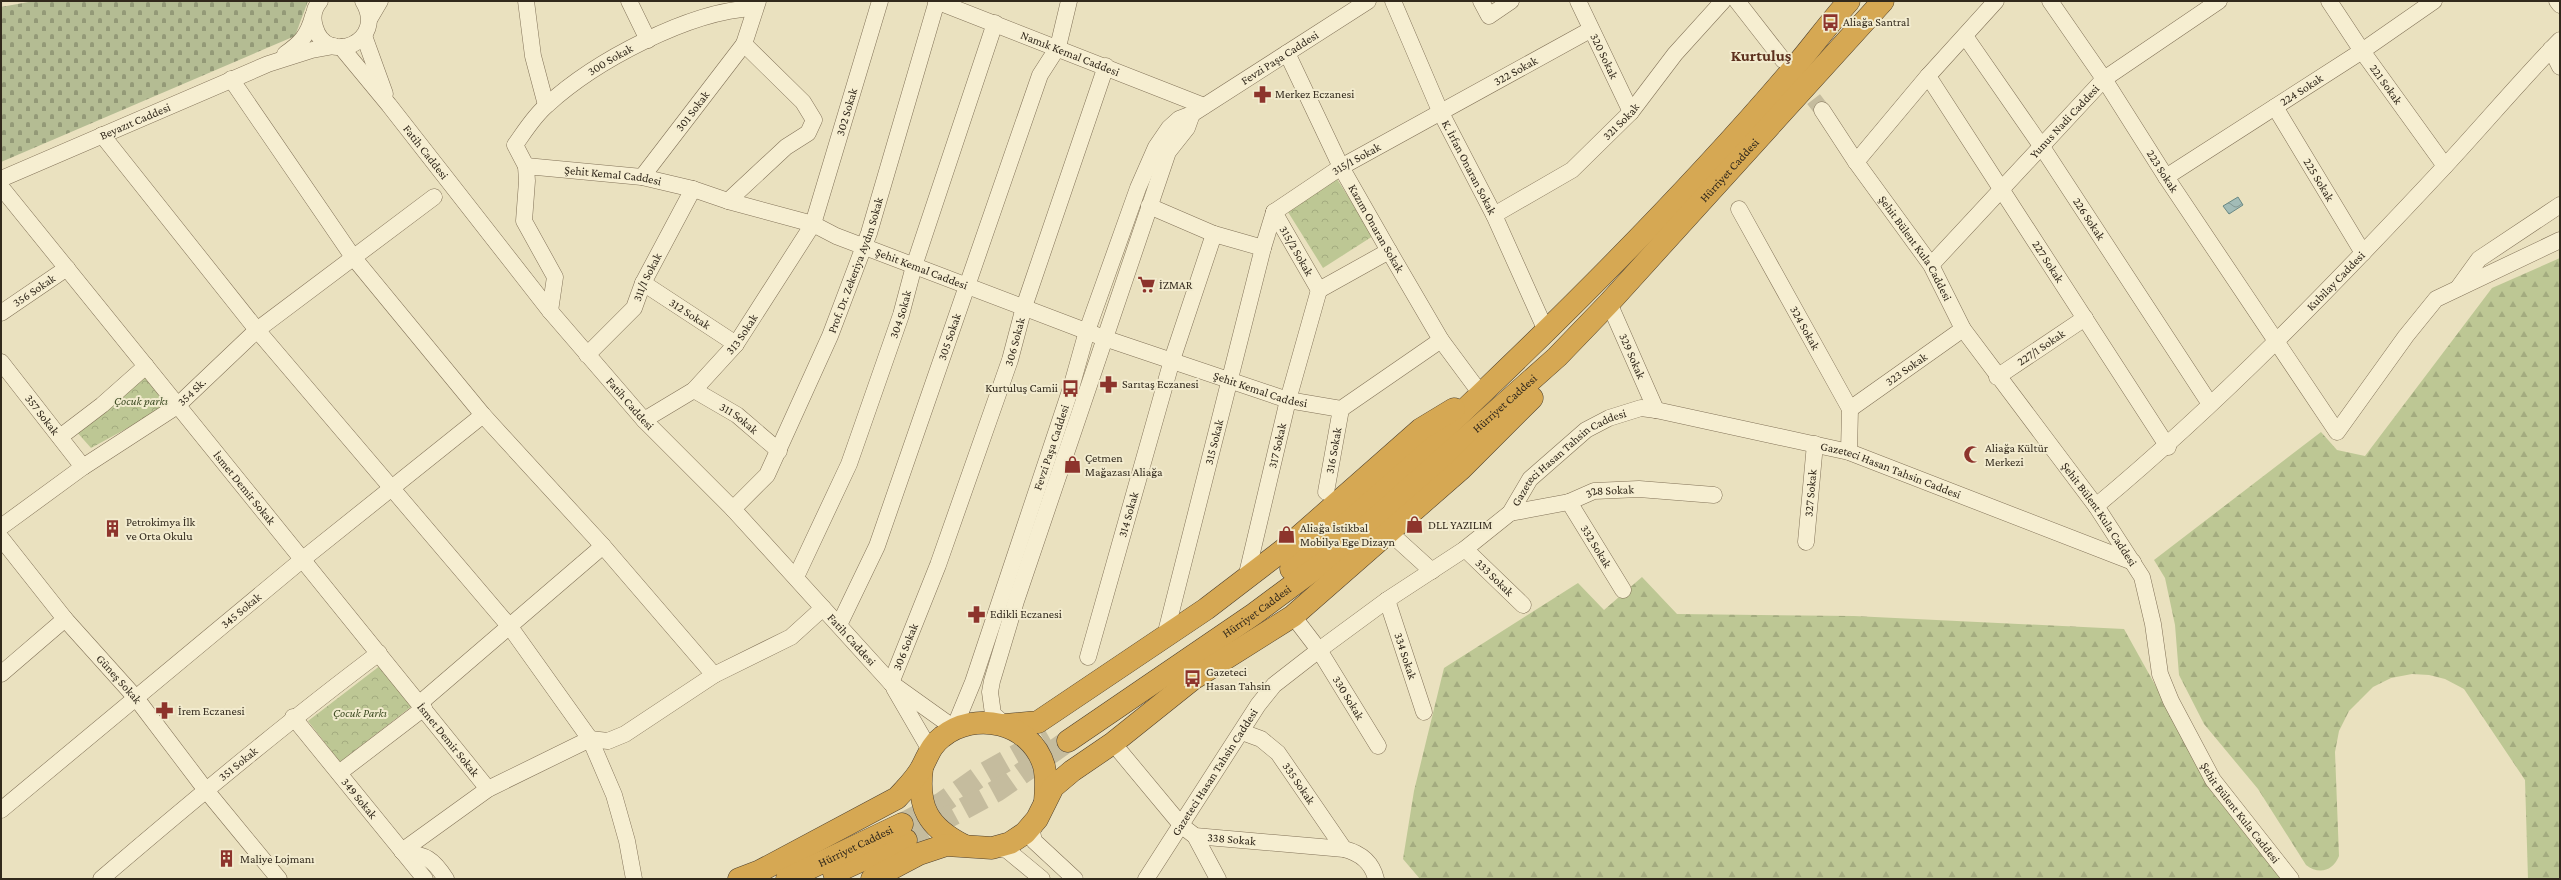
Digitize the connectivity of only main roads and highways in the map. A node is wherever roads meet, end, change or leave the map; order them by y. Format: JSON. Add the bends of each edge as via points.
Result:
{"nodes":[{"id":1,"x":1849,"y":1,"type":"edge"},
{"id":2,"x":1883,"y":1,"type":"edge"},
{"id":3,"x":1589,"y":323,"type":"junction"},
{"id":4,"x":1481,"y":394,"type":"junction"},
{"id":5,"x":1005,"y":725,"type":"junction"},
{"id":6,"x":926,"y":759,"type":"junction"},
{"id":7,"x":1041,"y":811,"type":"junction"},
{"id":8,"x":963,"y":845,"type":"junction"},
{"id":9,"x":738,"y":879,"type":"edge"},
{"id":10,"x":786,"y":879,"type":"edge"},
{"id":11,"x":820,"y":879,"type":"edge"},
{"id":12,"x":872,"y":879,"type":"edge"}],
"edges":[{"from":1,"to":4,"type":"highway","name":"Hürriyet Caddesi","via":[[1794,69],[1692,180],[1547,333]]},
{"from":2,"to":3,"type":"highway","name":"Hürriyet Caddesi"},
{"from":3,"to":4,"type":"highway","name":"Hürriyet Caddesi","via":[[1557,357],[1339,551],[1254,614],[1065,735],[1267,588],[1329,539]]},
{"from":3,"to":7,"type":"highway","via":[[1550,379],[1461,469],[1293,616],[1193,679],[1113,743],[1072,771],[1053,787]]},
{"from":4,"to":5,"type":"highway","via":[[1421,429],[1287,547],[1166,636],[1038,722]]},
{"from":5,"to":6,"type":"highway","via":[[988,721],[954,728],[940,738]]},
{"from":5,"to":7,"type":"highway","via":[[1022,734],[1044,765],[1047,784]]},
{"from":6,"to":8,"type":"highway","via":[[920,787],[923,806],[932,823],[946,836]]},
{"from":6,"to":9,"type":"highway","via":[[912,784],[897,798],[781,860]]},
{"from":7,"to":8,"type":"highway","via":[[1025,833],[1015,840],[992,848]]},
{"from":8,"to":12,"type":"highway","via":[[946,845],[919,854]]},
{"from":10,"to":11,"type":"highway","name":"Hürriyet Caddesi","via":[[904,832]]}]}
